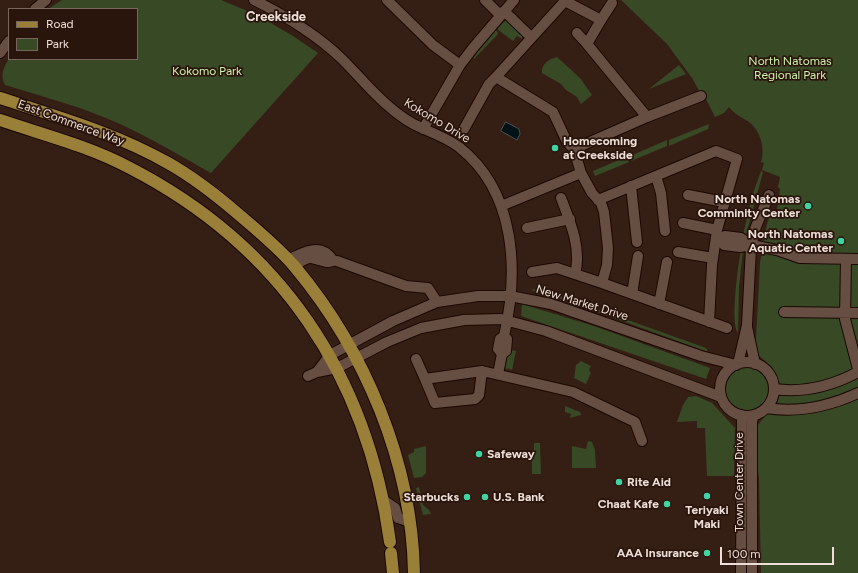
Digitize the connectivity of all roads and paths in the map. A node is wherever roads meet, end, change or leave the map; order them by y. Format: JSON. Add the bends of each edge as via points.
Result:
{"nodes":[{"id":1,"x":46,"y":0,"type":"edge"},
{"id":2,"x":254,"y":0,"type":"edge"},
{"id":3,"x":387,"y":0,"type":"edge"},
{"id":4,"x":485,"y":0,"type":"edge"},
{"id":5,"x":514,"y":0,"type":"edge"},
{"id":6,"x":565,"y":0,"type":"edge"},
{"id":7,"x":612,"y":3,"type":"dead end"},
{"id":8,"x":36,"y":8,"type":"edge"},
{"id":9,"x":502,"y":13,"type":"junction"},
{"id":10,"x":601,"y":20,"type":"junction"},
{"id":11,"x":577,"y":33,"type":"dead end"},
{"id":12,"x":531,"y":37,"type":"junction"},
{"id":13,"x":8,"y":42,"type":"edge"},
{"id":14,"x":587,"y":44,"type":"junction"},
{"id":15,"x":0,"y":53,"type":"edge"},
{"id":16,"x":460,"y":65,"type":"junction"},
{"id":17,"x":496,"y":77,"type":"junction"},
{"id":18,"x":701,"y":96,"type":"dead end"},
{"id":19,"x":0,"y":98,"type":"edge"},
{"id":20,"x":647,"y":117,"type":"junction"},
{"id":21,"x":0,"y":120,"type":"edge"},
{"id":22,"x":423,"y":129,"type":"junction"},
{"id":23,"x":464,"y":129,"type":"dead end"},
{"id":24,"x":574,"y":149,"type":"junction"},
{"id":25,"x":581,"y":173,"type":"junction"},
{"id":26,"x":656,"y":176,"type":"junction"},
{"id":27,"x":631,"y":186,"type":"junction"},
{"id":28,"x":688,"y":195,"type":"dead end"},
{"id":29,"x":769,"y":195,"type":"dead end"},
{"id":30,"x":561,"y":198,"type":"dead end"},
{"id":31,"x":598,"y":200,"type":"junction"},
{"id":32,"x":724,"y":202,"type":"junction"},
{"id":33,"x":501,"y":206,"type":"junction"},
{"id":34,"x":570,"y":219,"type":"junction"},
{"id":35,"x":683,"y":223,"type":"dead end"},
{"id":36,"x":527,"y":228,"type":"dead end"},
{"id":37,"x":665,"y":230,"type":"dead end"},
{"id":38,"x":718,"y":236,"type":"junction"},
{"id":39,"x":637,"y":242,"type":"dead end"},
{"id":40,"x":751,"y":245,"type":"junction"},
{"id":41,"x":678,"y":252,"type":"dead end"},
{"id":42,"x":638,"y":256,"type":"dead end"},
{"id":43,"x":713,"y":258,"type":"junction"},
{"id":44,"x":846,"y":259,"type":"junction"},
{"id":45,"x":858,"y":259,"type":"edge"},
{"id":46,"x":667,"y":262,"type":"dead end"},
{"id":47,"x":291,"y":263,"type":"junction"},
{"id":48,"x":532,"y":272,"type":"dead end"},
{"id":49,"x":575,"y":274,"type":"junction"},
{"id":50,"x":602,"y":283,"type":"junction"},
{"id":51,"x":632,"y":294,"type":"junction"},
{"id":52,"x":510,"y":296,"type":"junction"},
{"id":53,"x":437,"y":302,"type":"junction"},
{"id":54,"x":659,"y":304,"type":"junction"},
{"id":55,"x":784,"y":312,"type":"dead end"},
{"id":56,"x":845,"y":313,"type":"junction"},
{"id":57,"x":858,"y":314,"type":"edge"},
{"id":58,"x":508,"y":321,"type":"junction"},
{"id":59,"x":709,"y":322,"type":"junction"},
{"id":60,"x":747,"y":325,"type":"junction"},
{"id":61,"x":728,"y":328,"type":"dead end"},
{"id":62,"x":348,"y":346,"type":"junction"},
{"id":63,"x":330,"y":355,"type":"junction"},
{"id":64,"x":355,"y":359,"type":"junction"},
{"id":65,"x":416,"y":359,"type":"dead end"},
{"id":66,"x":737,"y":364,"type":"junction"},
{"id":67,"x":755,"y":364,"type":"junction"},
{"id":68,"x":337,"y":368,"type":"junction"},
{"id":69,"x":858,"y":370,"type":"edge"},
{"id":70,"x":482,"y":371,"type":"junction"},
{"id":71,"x":498,"y":374,"type":"junction"},
{"id":72,"x":425,"y":379,"type":"junction"},
{"id":73,"x":774,"y":389,"type":"junction"},
{"id":74,"x":858,"y":393,"type":"edge"},
{"id":75,"x":721,"y":397,"type":"junction"},
{"id":76,"x":766,"y":408,"type":"junction"},
{"id":77,"x":742,"y":415,"type":"junction"},
{"id":78,"x":754,"y":415,"type":"junction"},
{"id":79,"x":642,"y":441,"type":"dead end"},
{"id":80,"x":384,"y":500,"type":"junction"},
{"id":81,"x":410,"y":522,"type":"junction"},
{"id":82,"x":392,"y":573,"type":"edge"},
{"id":83,"x":414,"y":573,"type":"edge"},
{"id":84,"x":741,"y":573,"type":"edge"},
{"id":85,"x":752,"y":573,"type":"edge"}],
"edges":[{"from":1,"to":8,"type":"street"},
{"from":2,"to":22,"type":"street","name":"Kokomo Drive","via":[[312,34],[387,105]]},
{"from":3,"to":16,"type":"street","via":[[433,45]]},
{"from":4,"to":9,"type":"street"},
{"from":5,"to":9,"type":"street"},
{"from":6,"to":10,"type":"street"},
{"from":6,"to":12,"type":"street"},
{"from":7,"to":10,"type":"street"},
{"from":9,"to":12,"type":"street"},
{"from":9,"to":16,"type":"street"},
{"from":10,"to":14,"type":"street"},
{"from":11,"to":14,"type":"street"},
{"from":12,"to":17,"type":"street"},
{"from":13,"to":15,"type":"street"},
{"from":14,"to":20,"type":"street"},
{"from":16,"to":22,"type":"street"},
{"from":17,"to":23,"type":"street","via":[[489,84]]},
{"from":17,"to":24,"type":"street","via":[[553,112],[567,142]]},
{"from":18,"to":20,"type":"street"},
{"from":19,"to":47,"type":"main road","name":"East Commerce Way","via":[[111,135],[169,164],[216,195],[259,231]]},
{"from":20,"to":24,"type":"street"},
{"from":21,"to":63,"type":"main road","name":"East Commerce Way","via":[[65,141],[124,165],[172,191],[203,213],[231,235],[285,290],[305,315]]},
{"from":22,"to":33,"type":"street","name":"Kokomo Drive","via":[[444,137],[471,157],[491,184]]},
{"from":24,"to":25,"type":"street"},
{"from":25,"to":31,"type":"street"},
{"from":25,"to":33,"type":"street"},
{"from":26,"to":27,"type":"street"},
{"from":26,"to":32,"type":"street","via":[[716,151],[737,159]]},
{"from":26,"to":37,"type":"street","via":[[661,193]]},
{"from":27,"to":31,"type":"street"},
{"from":27,"to":39,"type":"street"},
{"from":28,"to":32,"type":"street"},
{"from":29,"to":40,"type":"street"},
{"from":30,"to":34,"type":"street"},
{"from":31,"to":50,"type":"street","via":[[604,212],[608,248]]},
{"from":32,"to":38,"type":"street"},
{"from":33,"to":52,"type":"street","name":"Kokomo Drive","via":[[511,245],[513,267]]},
{"from":34,"to":36,"type":"street"},
{"from":34,"to":49,"type":"street","via":[[578,263]]},
{"from":35,"to":38,"type":"street"},
{"from":38,"to":40,"type":"street","via":[[724,245],[732,241],[740,247]]},
{"from":38,"to":43,"type":"street"},
{"from":40,"to":44,"type":"street","via":[[800,258]]},
{"from":40,"to":60,"type":"street"},
{"from":41,"to":43,"type":"street"},
{"from":42,"to":51,"type":"street"},
{"from":43,"to":59,"type":"street"},
{"from":44,"to":45,"type":"street"},
{"from":44,"to":56,"type":"street"},
{"from":46,"to":54,"type":"street"},
{"from":47,"to":53,"type":"street","via":[[312,257],[328,262],[333,260],[406,286],[428,288]]},
{"from":47,"to":62,"type":"main road","name":"East Commerce Way","via":[[328,311]]},
{"from":48,"to":49,"type":"street","via":[[557,268]]},
{"from":49,"to":50,"type":"street"},
{"from":50,"to":51,"type":"street"},
{"from":51,"to":54,"type":"street"},
{"from":52,"to":53,"type":"street","name":"New Market Drive","via":[[472,296]]},
{"from":52,"to":58,"type":"street","name":"Kokomo Drive"},
{"from":52,"to":66,"type":"street","name":"New Market Drive","via":[[551,304],[701,356]]},
{"from":53,"to":62,"type":"street","name":"New Market Drive","via":[[393,321]]},
{"from":54,"to":59,"type":"street"},
{"from":55,"to":56,"type":"street"},
{"from":56,"to":57,"type":"street"},
{"from":56,"to":69,"type":"street"},
{"from":58,"to":64,"type":"street","name":"New Market Drive","via":[[479,319],[427,326],[387,342]]},
{"from":58,"to":71,"type":"street","name":"Kokomo Drive","via":[[498,346],[502,354]]},
{"from":58,"to":75,"type":"street","name":"New Market Drive","via":[[546,331]]},
{"from":59,"to":61,"type":"street"},
{"from":60,"to":66,"type":"street"},
{"from":60,"to":67,"type":"street"},
{"from":62,"to":63,"type":"street","name":"New Market Drive"},
{"from":62,"to":64,"type":"main road","name":"East Commerce Way"},
{"from":63,"to":68,"type":"main road","name":"East Commerce Way"},
{"from":63,"to":68,"type":"street","name":"New Market Drive","via":[[313,374]]},
{"from":64,"to":68,"type":"street","name":"New Market Drive"},
{"from":64,"to":81,"type":"main road","name":"East Commerce Way","via":[[373,396],[392,446]]},
{"from":65,"to":72,"type":"street"},
{"from":66,"to":67,"type":"street"},
{"from":66,"to":75,"type":"street","via":[[724,375],[721,382]]},
{"from":67,"to":73,"type":"street","via":[[769,373]]},
{"from":68,"to":80,"type":"main road","name":"East Commerce Way","via":[[366,434]]},
{"from":69,"to":73,"type":"street","via":[[830,384],[801,390]]},
{"from":70,"to":71,"type":"street"},
{"from":70,"to":72,"type":"street"},
{"from":70,"to":72,"type":"street","via":[[475,399],[435,403]]},
{"from":71,"to":79,"type":"street","via":[[573,392],[635,422]]},
{"from":73,"to":76,"type":"street","via":[[773,397]]},
{"from":74,"to":76,"type":"street","via":[[818,407],[782,410]]},
{"from":75,"to":77,"type":"street","via":[[731,411]]},
{"from":76,"to":78,"type":"street"},
{"from":77,"to":78,"type":"street"},
{"from":77,"to":84,"type":"street","name":"Town Center Drive"},
{"from":78,"to":85,"type":"street","name":"Town Center Drive"},
{"from":80,"to":81,"type":"street","via":[[395,508],[398,518]]},
{"from":80,"to":82,"type":"main road","name":"East Commerce Way"},
{"from":81,"to":83,"type":"main road","name":"East Commerce Way"}]}
